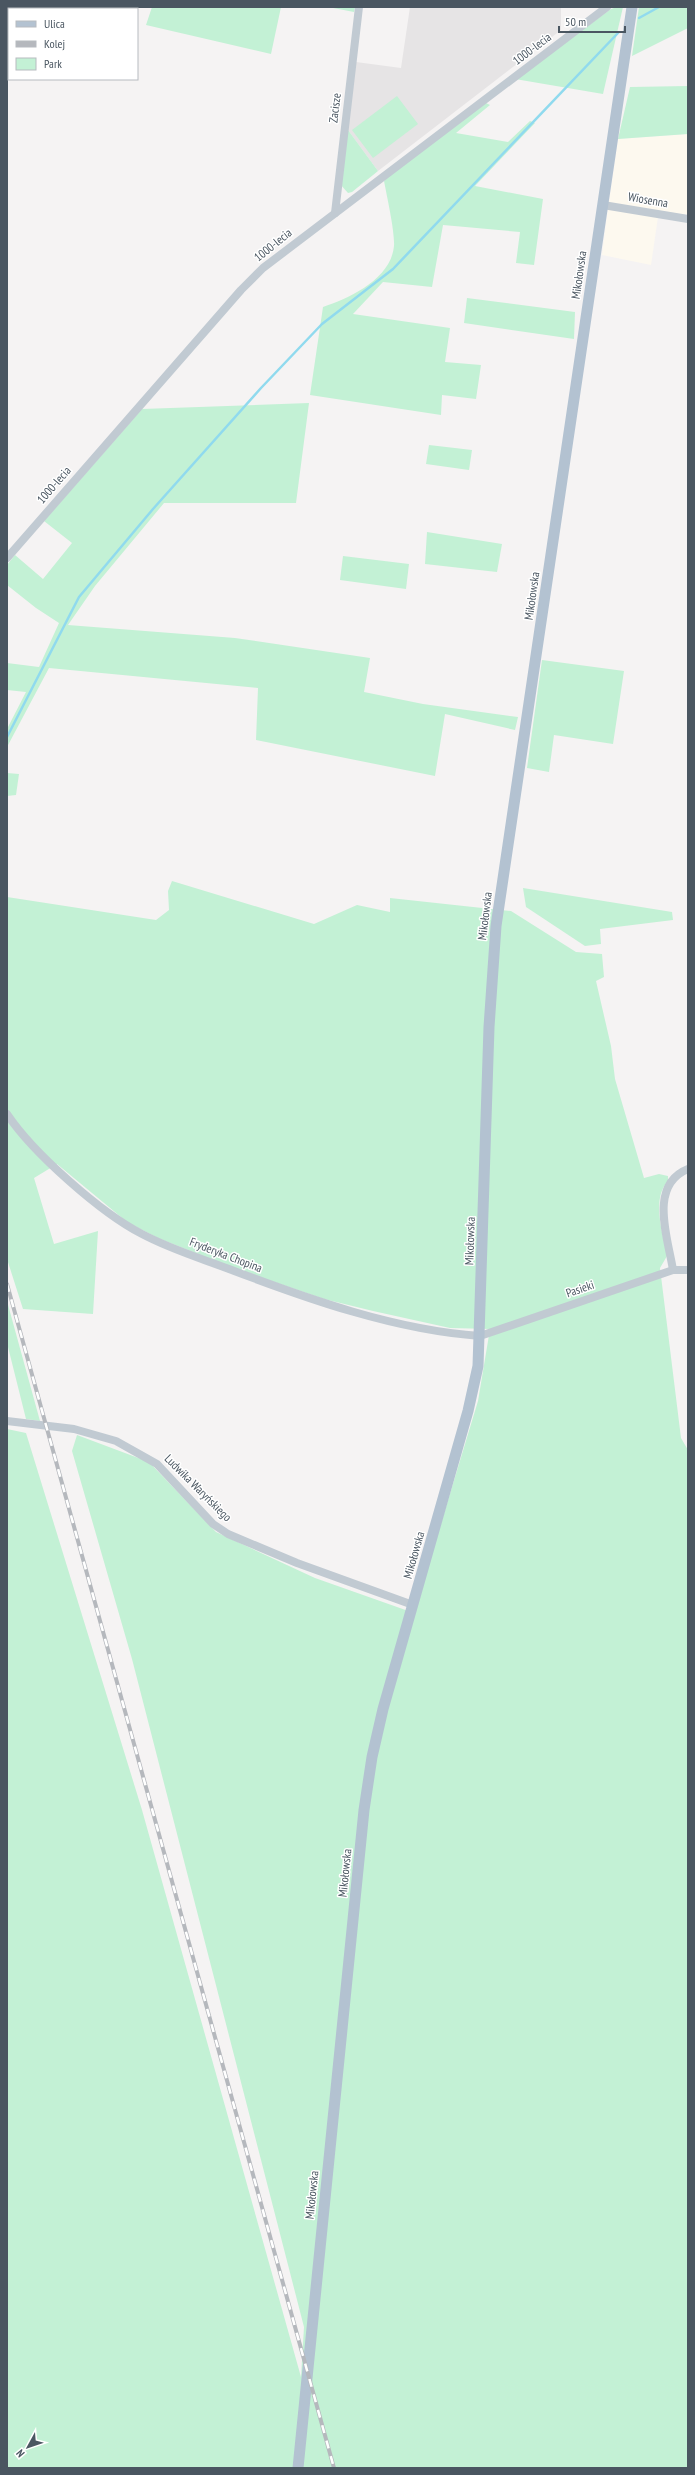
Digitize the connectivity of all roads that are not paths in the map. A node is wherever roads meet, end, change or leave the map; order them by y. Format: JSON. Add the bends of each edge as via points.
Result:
{"nodes":[{"id":1,"x":358,"y":7,"type":"edge"},
{"id":2,"x":607,"y":7,"type":"edge"},
{"id":3,"x":632,"y":7,"type":"edge"},
{"id":4,"x":603,"y":205,"type":"junction"},
{"id":5,"x":335,"y":213,"type":"junction"},
{"id":6,"x":688,"y":219,"type":"edge"},
{"id":7,"x":7,"y":558,"type":"edge"},
{"id":8,"x":7,"y":1114,"type":"edge"},
{"id":9,"x":688,"y":1169,"type":"edge"},
{"id":10,"x":673,"y":1270,"type":"junction"},
{"id":11,"x":688,"y":1270,"type":"edge"},
{"id":12,"x":480,"y":1336,"type":"junction"},
{"id":13,"x":7,"y":1421,"type":"edge"},
{"id":14,"x":413,"y":1605,"type":"junction"},
{"id":15,"x":298,"y":2468,"type":"edge"}],
"edges":[{"from":1,"to":5,"type":"street","name":"Zacisze"},
{"from":2,"to":5,"type":"street","name":"1000-lecia"},
{"from":3,"to":4,"type":"main road","name":"Mikołowska"},
{"from":4,"to":6,"type":"street","name":"Wiosenna"},
{"from":4,"to":12,"type":"main road","name":"Mikołowska","via":[[496,926],[489,1027]]},
{"from":5,"to":7,"type":"street","name":"1000-lecia","via":[[263,268],[241,290]]},
{"from":8,"to":12,"type":"street","name":"Fryderyka Chopina","via":[[30,1143],[86,1193],[126,1224],[157,1241],[272,1286],[322,1302],[375,1317],[455,1334]]},
{"from":9,"to":10,"type":"street","via":[[674,1177],[666,1189],[663,1202]]},
{"from":10,"to":11,"type":"street","name":"Pasieki"},
{"from":10,"to":12,"type":"street","name":"Pasieki"},
{"from":12,"to":14,"type":"main road","name":"Mikołowska","via":[[478,1366],[468,1411]]},
{"from":13,"to":14,"type":"street","name":"Ludwika Waryńskiego","via":[[74,1429],[116,1441],[157,1464],[213,1524],[228,1534],[297,1563]]},
{"from":14,"to":15,"type":"main road","name":"Mikołowska","via":[[372,1757],[364,1810]]}]}
